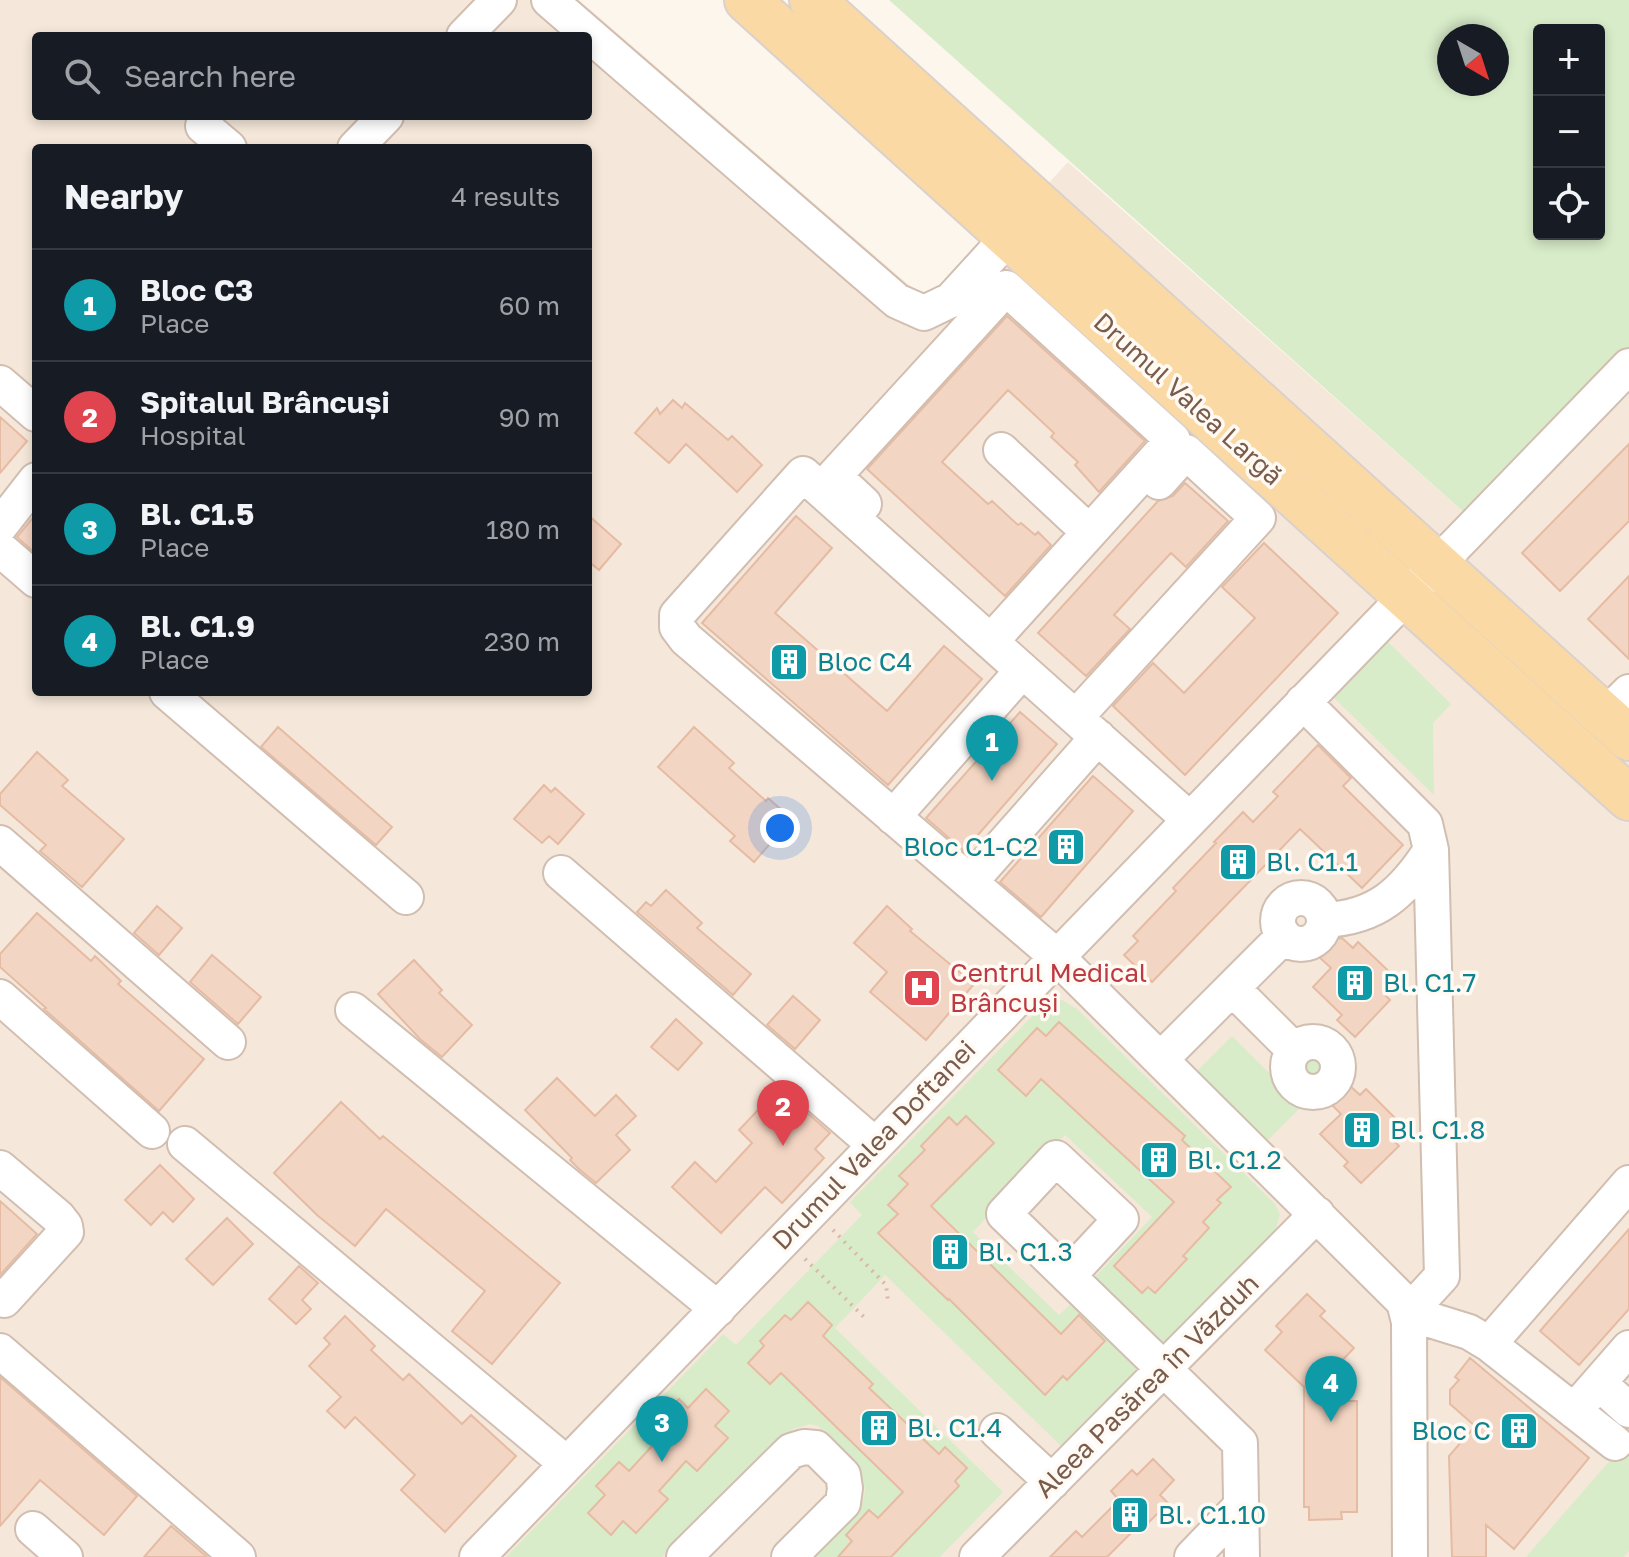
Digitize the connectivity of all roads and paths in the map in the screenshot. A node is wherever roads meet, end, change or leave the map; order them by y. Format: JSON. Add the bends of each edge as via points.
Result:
{"nodes":[{"id":1,"x":499,"y":0,"type":"edge"},
{"id":2,"x":549,"y":0,"type":"edge"},
{"id":3,"x":747,"y":0,"type":"edge"},
{"id":4,"x":812,"y":0,"type":"edge"},
{"id":5,"x":468,"y":32,"type":"edge"},
{"id":6,"x":586,"y":32,"type":"edge"},
{"id":7,"x":592,"y":37,"type":"edge"},
{"id":8,"x":382,"y":120,"type":"edge"},
{"id":9,"x":203,"y":126,"type":"dead end"},
{"id":10,"x":224,"y":144,"type":"edge"},
{"id":11,"x":359,"y":144,"type":"edge"},
{"id":12,"x":1038,"y":204,"type":"junction"},
{"id":13,"x":1008,"y":237,"type":"junction"},
{"id":14,"x":1629,"y":366,"type":"edge"},
{"id":15,"x":0,"y":383,"type":"edge"},
{"id":16,"x":32,"y":411,"type":"edge"},
{"id":17,"x":1001,"y":450,"type":"dead end"},
{"id":18,"x":32,"y":485,"type":"edge"},
{"id":19,"x":0,"y":526,"type":"edge"},
{"id":20,"x":1089,"y":532,"type":"junction"},
{"id":21,"x":0,"y":549,"type":"edge"},
{"id":22,"x":1437,"y":564,"type":"junction"},
{"id":23,"x":32,"y":577,"type":"edge"},
{"id":24,"x":1406,"y":596,"type":"junction"},
{"id":25,"x":1013,"y":646,"type":"junction"},
{"id":26,"x":172,"y":696,"type":"edge"},
{"id":27,"x":1303,"y":702,"type":"junction"},
{"id":28,"x":1086,"y":706,"type":"junction"},
{"id":29,"x":1621,"y":715,"type":"edge"},
{"id":30,"x":1098,"y":737,"type":"junction"},
{"id":31,"x":1629,"y":798,"type":"edge"},
{"id":32,"x":1194,"y":814,"type":"junction"},
{"id":33,"x":893,"y":817,"type":"junction"},
{"id":34,"x":0,"y":843,"type":"edge"},
{"id":35,"x":1431,"y":850,"type":"junction"},
{"id":36,"x":561,"y":873,"type":"dead end"},
{"id":37,"x":970,"y":882,"type":"junction"},
{"id":38,"x":406,"y":897,"type":"dead end"},
{"id":39,"x":1056,"y":956,"type":"junction"},
{"id":40,"x":1232,"y":988,"type":"junction"},
{"id":41,"x":0,"y":997,"type":"edge"},
{"id":42,"x":353,"y":1010,"type":"dead end"},
{"id":43,"x":228,"y":1042,"type":"dead end"},
{"id":44,"x":1294,"y":1050,"type":"dead end"},
{"id":45,"x":1161,"y":1059,"type":"junction"},
{"id":46,"x":152,"y":1131,"type":"dead end"},
{"id":47,"x":185,"y":1144,"type":"dead end"},
{"id":48,"x":875,"y":1145,"type":"junction"},
{"id":49,"x":0,"y":1168,"type":"edge"},
{"id":50,"x":1629,"y":1183,"type":"edge"},
{"id":51,"x":1317,"y":1214,"type":"junction"},
{"id":52,"x":833,"y":1230,"type":"dead end"},
{"id":53,"x":805,"y":1259,"type":"dead end"},
{"id":54,"x":1068,"y":1276,"type":"dead end"},
{"id":55,"x":4,"y":1300,"type":"dead end"},
{"id":56,"x":888,"y":1301,"type":"dead end"},
{"id":57,"x":718,"y":1309,"type":"junction"},
{"id":58,"x":1408,"y":1313,"type":"junction"},
{"id":59,"x":864,"y":1317,"type":"dead end"},
{"id":60,"x":1489,"y":1344,"type":"junction"},
{"id":61,"x":1629,"y":1348,"type":"edge"},
{"id":62,"x":0,"y":1351,"type":"edge"},
{"id":63,"x":1164,"y":1369,"type":"junction"},
{"id":64,"x":1599,"y":1383,"type":"junction"},
{"id":65,"x":1629,"y":1410,"type":"edge"},
{"id":66,"x":1574,"y":1411,"type":"junction"},
{"id":67,"x":997,"y":1431,"type":"dead end"},
{"id":68,"x":1615,"y":1443,"type":"dead end"},
{"id":69,"x":567,"y":1464,"type":"junction"},
{"id":70,"x":1052,"y":1482,"type":"junction"},
{"id":71,"x":1241,"y":1506,"type":"junction"},
{"id":72,"x":33,"y":1529,"type":"dead end"},
{"id":73,"x":65,"y":1557,"type":"edge"},
{"id":74,"x":238,"y":1557,"type":"edge"},
{"id":75,"x":477,"y":1557,"type":"edge"},
{"id":76,"x":684,"y":1557,"type":"edge"},
{"id":77,"x":789,"y":1557,"type":"edge"},
{"id":78,"x":977,"y":1557,"type":"edge"},
{"id":79,"x":1192,"y":1557,"type":"edge"},
{"id":80,"x":1242,"y":1557,"type":"edge"},
{"id":81,"x":1410,"y":1557,"type":"edge"}],
"edges":[{"from":1,"to":5,"type":"street"},
{"from":2,"to":6,"type":"street"},
{"from":3,"to":13,"type":"main road","name":"Drumul Valea Largă"},
{"from":4,"to":12,"type":"main road","name":"Drumul Valea Largă"},
{"from":7,"to":13,"type":"street","via":[[897,301],[924,313],[951,300]]},
{"from":8,"to":11,"type":"street"},
{"from":9,"to":10,"type":"street"},
{"from":12,"to":13,"type":"street"},
{"from":12,"to":22,"type":"main road","name":"Drumul Valea Largă"},
{"from":13,"to":24,"type":"main road","name":"Drumul Valea Largă"},
{"from":14,"to":22,"type":"street"},
{"from":15,"to":16,"type":"street"},
{"from":17,"to":20,"type":"street"},
{"from":18,"to":19,"type":"street"},
{"from":20,"to":25,"type":"street"},
{"from":20,"to":25,"type":"street","via":[[1173,440],[1006,288],[834,476]]},
{"from":21,"to":23,"type":"street"},
{"from":22,"to":24,"type":"street","name":"Drumul Valea Doftanei"},
{"from":22,"to":29,"type":"main road","name":"Drumul Valea Largă"},
{"from":24,"to":27,"type":"street","name":"Drumul Valea Doftanei"},
{"from":24,"to":31,"type":"main road","name":"Drumul Valea Largă"},
{"from":25,"to":28,"type":"street"},
{"from":25,"to":28,"type":"street","via":[[1186,452],[1258,518]]},
{"from":25,"to":30,"type":"street"},
{"from":25,"to":33,"type":"street"},
{"from":25,"to":33,"type":"street","via":[[803,474],[677,615],[677,627],[686,639]]},
{"from":26,"to":38,"type":"street"},
{"from":27,"to":32,"type":"street","name":"Drumul Valea Doftanei"},
{"from":27,"to":35,"type":"street","via":[[1425,824]]},
{"from":28,"to":32,"type":"street"},
{"from":30,"to":32,"type":"street"},
{"from":30,"to":37,"type":"street"},
{"from":32,"to":39,"type":"street","name":"Drumul Valea Doftanei"},
{"from":33,"to":37,"type":"street"},
{"from":34,"to":43,"type":"street"},
{"from":35,"to":40,"type":"street","via":[[1411,881],[1359,915],[1324,920],[1314,902],[1293,900],[1279,915],[1284,936]]},
{"from":35,"to":58,"type":"street","via":[[1442,1276]]},
{"from":36,"to":48,"type":"street"},
{"from":37,"to":39,"type":"street"},
{"from":39,"to":45,"type":"street"},
{"from":39,"to":48,"type":"street","name":"Drumul Valea Doftanei"},
{"from":40,"to":44,"type":"street"},
{"from":40,"to":45,"type":"street"},
{"from":41,"to":46,"type":"street"},
{"from":42,"to":57,"type":"street"},
{"from":45,"to":51,"type":"street"},
{"from":47,"to":69,"type":"street"},
{"from":48,"to":57,"type":"street","name":"Drumul Valea Doftanei"},
{"from":49,"to":55,"type":"street","via":[[58,1217],[66,1232]]},
{"from":50,"to":60,"type":"street"},
{"from":51,"to":58,"type":"street","via":[[1397,1293]]},
{"from":51,"to":63,"type":"street","name":"Aleea Pasărea în Văzduh"},
{"from":52,"to":56,"type":"path","via":[[886,1285]]},
{"from":53,"to":59,"type":"path"},
{"from":54,"to":63,"type":"street"},
{"from":57,"to":69,"type":"street","name":"Drumul Valea Doftanei"},
{"from":58,"to":60,"type":"street","via":[[1456,1327]]},
{"from":58,"to":81,"type":"street"},
{"from":60,"to":66,"type":"street"},
{"from":61,"to":64,"type":"street"},
{"from":62,"to":74,"type":"street"},
{"from":63,"to":70,"type":"street","name":"Aleea Pasărea în Văzduh"},
{"from":63,"to":71,"type":"street","via":[[1240,1443]]},
{"from":64,"to":65,"type":"street"},
{"from":64,"to":66,"type":"street"},
{"from":66,"to":68,"type":"street"},
{"from":67,"to":70,"type":"street"},
{"from":69,"to":75,"type":"street","name":"Drumul Valea Doftanei"},
{"from":70,"to":78,"type":"street","name":"Aleea Pasărea în Văzduh"},
{"from":71,"to":79,"type":"street"},
{"from":71,"to":80,"type":"street"},
{"from":72,"to":73,"type":"street"},
{"from":76,"to":77,"type":"street","via":[[791,1451],[816,1448],[843,1475],[843,1503]]}]}
